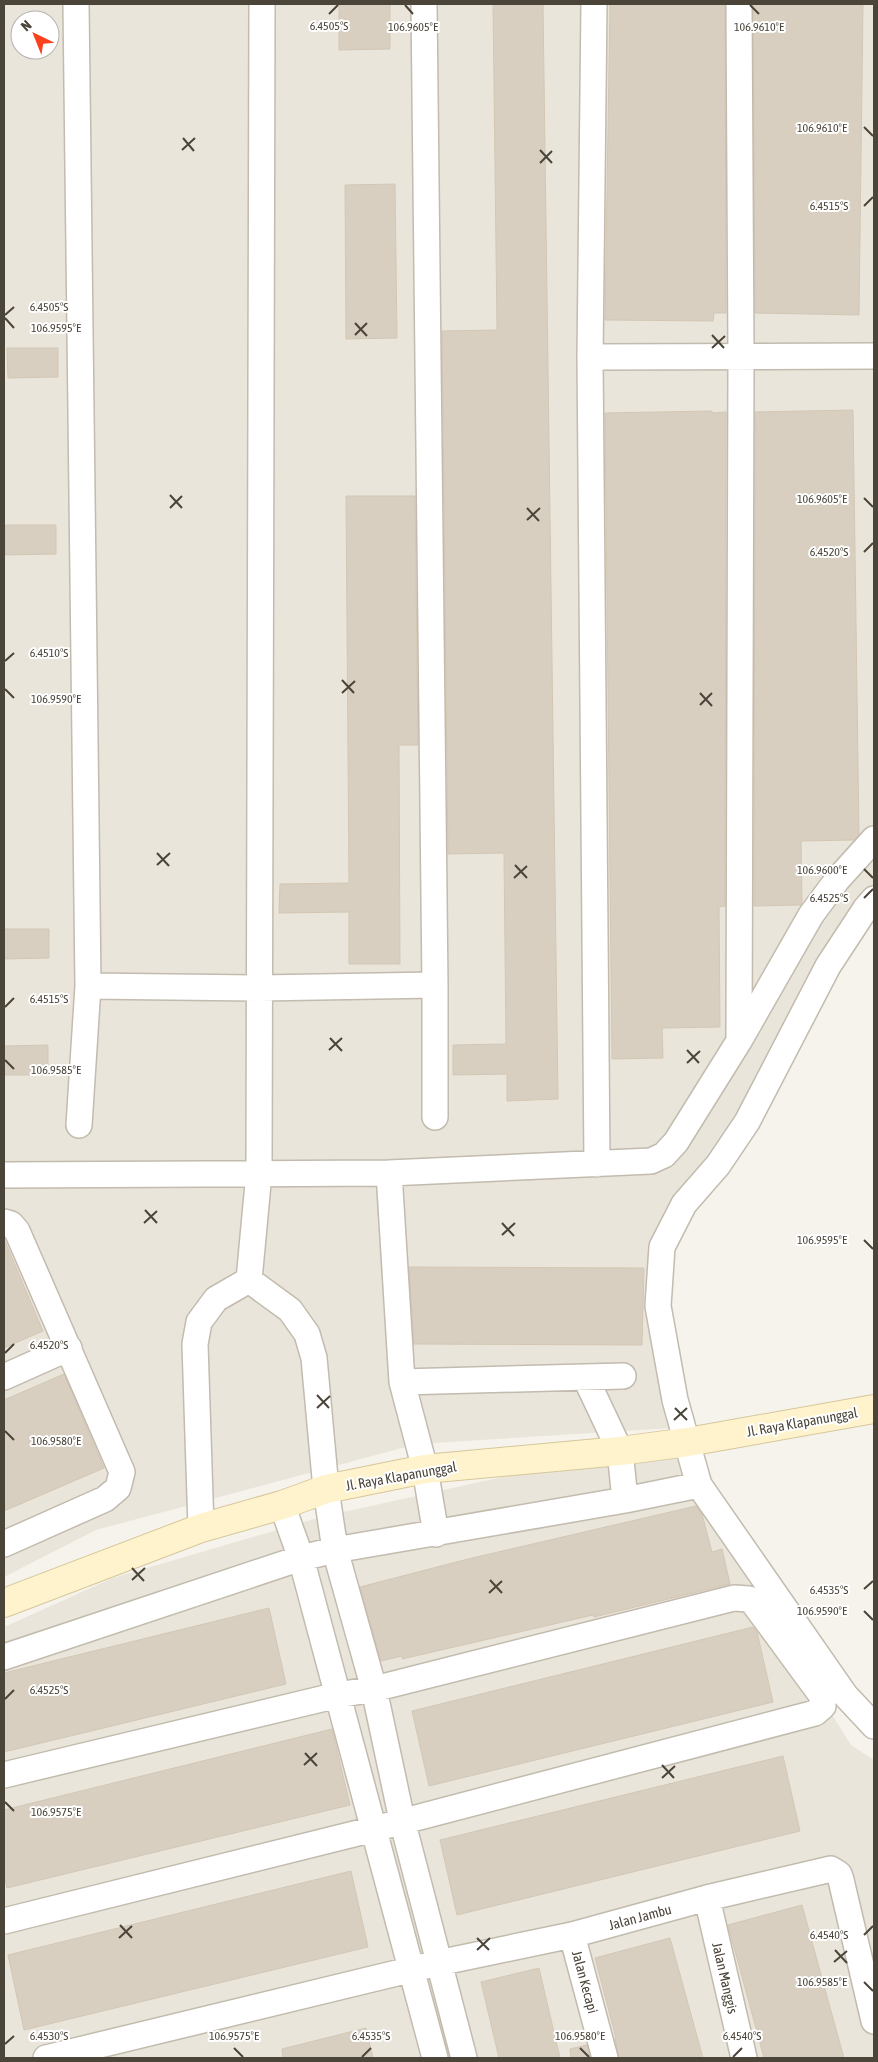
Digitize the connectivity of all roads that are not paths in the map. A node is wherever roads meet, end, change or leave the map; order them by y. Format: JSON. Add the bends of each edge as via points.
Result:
{"nodes":[{"id":1,"x":76,"y":4,"type":"edge"},
{"id":2,"x":262,"y":4,"type":"edge"},
{"id":3,"x":424,"y":4,"type":"edge"},
{"id":4,"x":594,"y":4,"type":"edge"},
{"id":5,"x":739,"y":4,"type":"edge"},
{"id":6,"x":874,"y":356,"type":"edge"},
{"id":7,"x":590,"y":357,"type":"junction"},
{"id":8,"x":741,"y":357,"type":"junction"},
{"id":9,"x":874,"y":839,"type":"edge"},
{"id":10,"x":874,"y":899,"type":"edge"},
{"id":11,"x":435,"y":985,"type":"junction"},
{"id":12,"x":88,"y":986,"type":"junction"},
{"id":13,"x":260,"y":988,"type":"junction"},
{"id":14,"x":739,"y":1041,"type":"junction"},
{"id":15,"x":435,"y":1117,"type":"dead end"},
{"id":16,"x":79,"y":1125,"type":"dead end"},
{"id":17,"x":597,"y":1164,"type":"junction"},
{"id":18,"x":259,"y":1173,"type":"junction"},
{"id":19,"x":389,"y":1173,"type":"junction"},
{"id":20,"x":4,"y":1175,"type":"edge"},
{"id":21,"x":4,"y":1222,"type":"edge"},
{"id":22,"x":249,"y":1280,"type":"junction"},
{"id":23,"x":69,"y":1348,"type":"junction"},
{"id":24,"x":623,"y":1376,"type":"dead end"},
{"id":25,"x":4,"y":1377,"type":"edge"},
{"id":26,"x":586,"y":1379,"type":"junction"},
{"id":27,"x":402,"y":1382,"type":"junction"},
{"id":28,"x":874,"y":1409,"type":"edge"},
{"id":29,"x":688,"y":1442,"type":"junction"},
{"id":30,"x":620,"y":1451,"type":"junction"},
{"id":31,"x":425,"y":1469,"type":"junction"},
{"id":32,"x":700,"y":1484,"type":"junction"},
{"id":33,"x":326,"y":1489,"type":"junction"},
{"id":34,"x":625,"y":1500,"type":"junction"},
{"id":35,"x":282,"y":1505,"type":"junction"},
{"id":36,"x":201,"y":1528,"type":"junction"},
{"id":37,"x":436,"y":1534,"type":"junction"},
{"id":38,"x":4,"y":1544,"type":"edge"},
{"id":39,"x":335,"y":1550,"type":"junction"},
{"id":40,"x":301,"y":1558,"type":"junction"},
{"id":41,"x":4,"y":1604,"type":"edge"},
{"id":42,"x":4,"y":1657,"type":"edge"},
{"id":43,"x":374,"y":1689,"type":"junction"},
{"id":44,"x":338,"y":1695,"type":"junction"},
{"id":45,"x":874,"y":1726,"type":"edge"},
{"id":46,"x":4,"y":1775,"type":"edge"},
{"id":47,"x":402,"y":1820,"type":"junction"},
{"id":48,"x":374,"y":1829,"type":"junction"},
{"id":49,"x":707,"y":1898,"type":"junction"},
{"id":50,"x":4,"y":1921,"type":"edge"},
{"id":51,"x":572,"y":1935,"type":"junction"},
{"id":52,"x":438,"y":1963,"type":"junction"},
{"id":53,"x":412,"y":1971,"type":"junction"},
{"id":54,"x":873,"y":2014,"type":"edge"},
{"id":55,"x":46,"y":2058,"type":"edge"},
{"id":56,"x":435,"y":2058,"type":"edge"},
{"id":57,"x":464,"y":2058,"type":"edge"},
{"id":58,"x":605,"y":2058,"type":"edge"},
{"id":59,"x":744,"y":2058,"type":"edge"}],
"edges":[{"from":1,"to":12,"type":"street"},
{"from":2,"to":13,"type":"street"},
{"from":3,"to":11,"type":"street"},
{"from":4,"to":7,"type":"street"},
{"from":5,"to":8,"type":"street"},
{"from":6,"to":8,"type":"street"},
{"from":7,"to":8,"type":"street"},
{"from":7,"to":17,"type":"street"},
{"from":8,"to":14,"type":"street"},
{"from":9,"to":14,"type":"street","via":[[811,915]]},
{"from":10,"to":29,"type":"street","via":[[828,966],[747,1122],[718,1165],[684,1204],[662,1247],[658,1306],[675,1400]]},
{"from":11,"to":13,"type":"street"},
{"from":11,"to":15,"type":"street"},
{"from":12,"to":13,"type":"street"},
{"from":12,"to":16,"type":"street"},
{"from":13,"to":18,"type":"street"},
{"from":14,"to":17,"type":"street","via":[[664,1156],[651,1161]]},
{"from":17,"to":19,"type":"street"},
{"from":18,"to":19,"type":"street"},
{"from":18,"to":20,"type":"street"},
{"from":18,"to":22,"type":"street"},
{"from":19,"to":27,"type":"street"},
{"from":21,"to":23,"type":"street","via":[[17,1231]]},
{"from":22,"to":33,"type":"street","via":[[290,1310],[307,1334],[314,1358]]},
{"from":22,"to":36,"type":"street","via":[[216,1300],[199,1322],[195,1344]]},
{"from":23,"to":25,"type":"street"},
{"from":23,"to":38,"type":"street","via":[[122,1472],[118,1488],[105,1499]]},
{"from":24,"to":26,"type":"street"},
{"from":26,"to":27,"type":"street"},
{"from":26,"to":30,"type":"street"},
{"from":27,"to":31,"type":"street"},
{"from":28,"to":29,"type":"street","name":"Jl. Raya Klapanunggal"},
{"from":29,"to":30,"type":"street","name":"Jl. Raya Klapanunggal"},
{"from":29,"to":32,"type":"street"},
{"from":30,"to":31,"type":"street","name":"Jl. Raya Klapanunggal"},
{"from":30,"to":34,"type":"street"},
{"from":31,"to":33,"type":"street","name":"Jl. Raya Klapanunggal"},
{"from":31,"to":37,"type":"street"},
{"from":32,"to":34,"type":"street"},
{"from":32,"to":45,"type":"street","via":[[845,1695]]},
{"from":33,"to":35,"type":"street","name":"Jl. Raya Klapanunggal"},
{"from":33,"to":39,"type":"street"},
{"from":34,"to":37,"type":"street"},
{"from":35,"to":36,"type":"street","name":"Jl. Raya Klapanunggal"},
{"from":35,"to":40,"type":"street"},
{"from":36,"to":41,"type":"street","name":"Jl. Raya Klapanunggal"},
{"from":37,"to":39,"type":"street"},
{"from":39,"to":40,"type":"street"},
{"from":39,"to":43,"type":"street"},
{"from":40,"to":42,"type":"street"},
{"from":40,"to":44,"type":"street"},
{"from":43,"to":44,"type":"street"},
{"from":43,"to":47,"type":"street"},
{"from":43,"to":47,"type":"street","via":[[734,1598],[749,1599],[755,1605],[822,1696],[823,1706],[815,1713]]},
{"from":44,"to":46,"type":"street"},
{"from":44,"to":48,"type":"street"},
{"from":47,"to":48,"type":"street"},
{"from":47,"to":52,"type":"street"},
{"from":48,"to":50,"type":"street"},
{"from":48,"to":53,"type":"street"},
{"from":49,"to":51,"type":"street","name":"Jalan Jambu"},
{"from":49,"to":54,"type":"street","name":"Jalan Jambu","via":[[825,1870],[831,1869],[839,1874]]},
{"from":49,"to":59,"type":"street","name":"Jalan Manggis"},
{"from":51,"to":52,"type":"street","name":"Jalan Jambu"},
{"from":51,"to":58,"type":"street","name":"Jalan Kecapi"},
{"from":52,"to":53,"type":"street","name":"Jalan Jambu"},
{"from":52,"to":57,"type":"street"},
{"from":53,"to":55,"type":"street","name":"Jalan Jambu"},
{"from":53,"to":56,"type":"street"}]}
